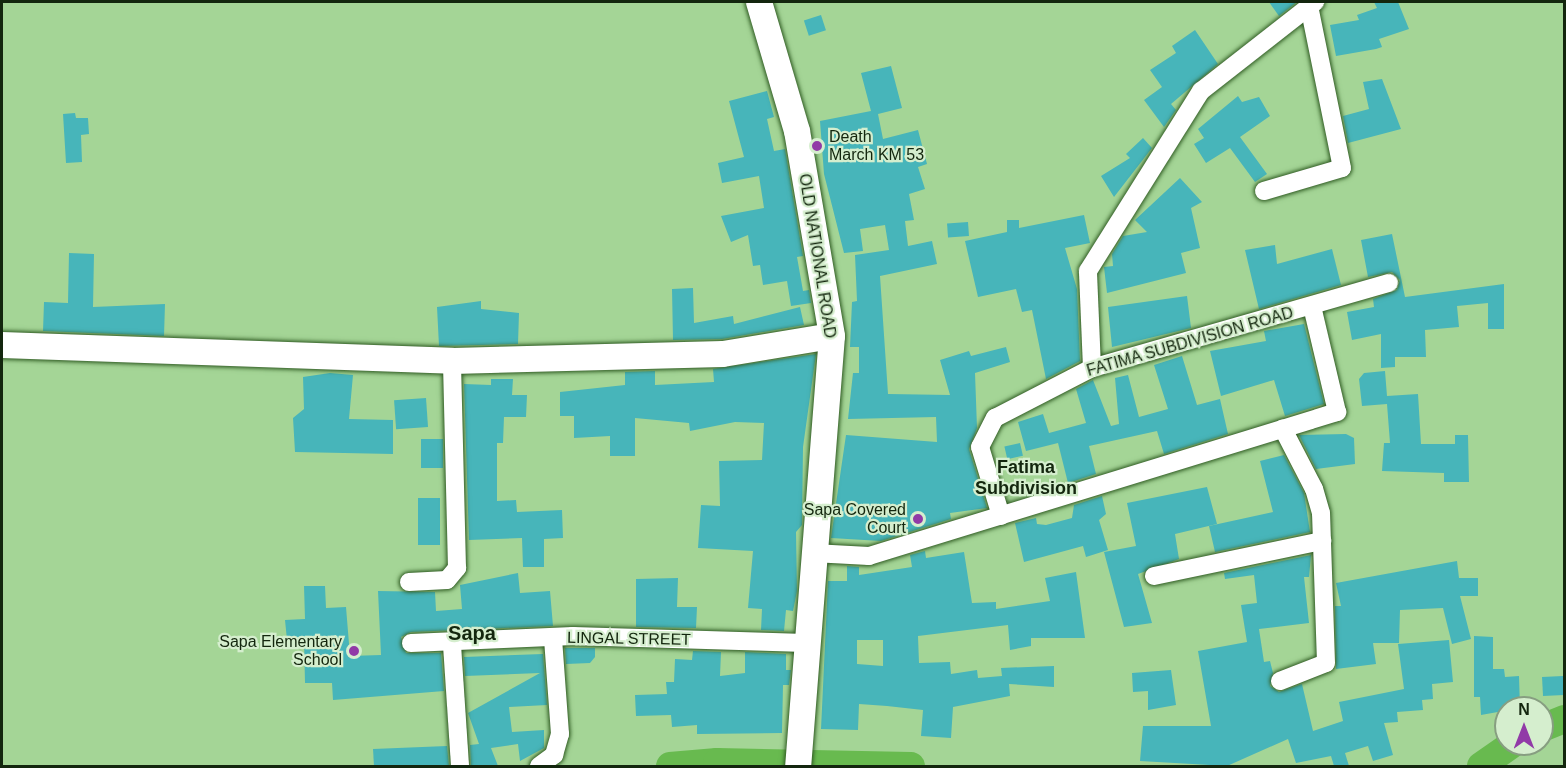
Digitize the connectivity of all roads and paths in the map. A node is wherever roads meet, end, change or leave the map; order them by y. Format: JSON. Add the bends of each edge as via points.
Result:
{"nodes":[{"id":1,"x":759,"y":2,"type":"edge"},
{"id":2,"x":1312,"y":4,"type":"edge"},
{"id":3,"x":1264,"y":191,"type":"dead end"},
{"id":4,"x":1389,"y":283,"type":"dead end"},
{"id":5,"x":1312,"y":306,"type":"junction"},
{"id":6,"x":831,"y":336,"type":"junction"},
{"id":7,"x":2,"y":345,"type":"edge"},
{"id":8,"x":452,"y":361,"type":"junction"},
{"id":9,"x":1092,"y":368,"type":"junction"},
{"id":10,"x":1283,"y":429,"type":"junction"},
{"id":11,"x":1001,"y":516,"type":"junction"},
{"id":12,"x":1322,"y":541,"type":"junction"},
{"id":13,"x":813,"y":553,"type":"junction"},
{"id":14,"x":1154,"y":576,"type":"dead end"},
{"id":15,"x":409,"y":582,"type":"dead end"},
{"id":16,"x":553,"y":638,"type":"junction"},
{"id":17,"x":411,"y":643,"type":"dead end"},
{"id":18,"x":806,"y":643,"type":"junction"},
{"id":19,"x":452,"y":645,"type":"junction"},
{"id":20,"x":1280,"y":681,"type":"dead end"},
{"id":21,"x":460,"y":766,"type":"edge"},
{"id":22,"x":539,"y":766,"type":"edge"},
{"id":23,"x":798,"y":766,"type":"edge"}],
"edges":[{"from":1,"to":6,"type":"main road","name":"OLD NATIONAL ROAD","via":[[797,131]]},
{"from":2,"to":3,"type":"street","via":[[1342,168]]},
{"from":2,"to":9,"type":"street","via":[[1201,91],[1088,271]]},
{"from":4,"to":5,"type":"street","name":"FATIMA SUBDIVISION ROAD"},
{"from":5,"to":9,"type":"street","name":"FATIMA SUBDIVISION ROAD"},
{"from":5,"to":10,"type":"street","via":[[1337,412]]},
{"from":6,"to":8,"type":"main road","via":[[723,354]]},
{"from":6,"to":13,"type":"main road","name":"OLD NATIONAL ROAD"},
{"from":7,"to":8,"type":"main road"},
{"from":8,"to":15,"type":"street","via":[[457,568],[447,580]]},
{"from":9,"to":11,"type":"street","name":"FATIMA SUBDIVISION ROAD","via":[[995,418],[980,447]]},
{"from":10,"to":11,"type":"street"},
{"from":10,"to":12,"type":"street","via":[[1314,489]]},
{"from":11,"to":13,"type":"street","via":[[869,556]]},
{"from":12,"to":14,"type":"street"},
{"from":12,"to":20,"type":"street","via":[[1326,663]]},
{"from":13,"to":18,"type":"main road","name":"OLD NATIONAL ROAD"},
{"from":16,"to":18,"type":"street","name":"LINGAL STREET"},
{"from":16,"to":19,"type":"street","name":"LINGAL STREET"},
{"from":16,"to":22,"type":"street","via":[[560,734],[554,755]]},
{"from":17,"to":19,"type":"street","name":"LINGAL STREET"},
{"from":18,"to":23,"type":"main road","name":"OLD NATIONAL ROAD"},
{"from":19,"to":21,"type":"street"}]}
